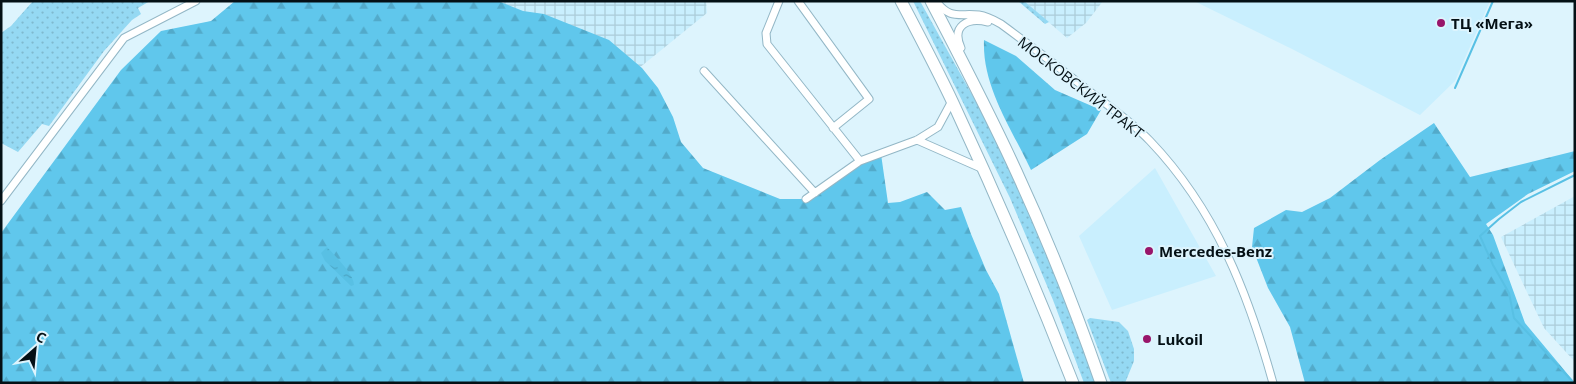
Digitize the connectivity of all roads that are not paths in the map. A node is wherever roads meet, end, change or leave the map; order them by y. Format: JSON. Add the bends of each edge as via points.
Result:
{"nodes":[{"id":1,"x":196,"y":1,"type":"edge"},
{"id":2,"x":779,"y":1,"type":"edge"},
{"id":3,"x":798,"y":1,"type":"edge"},
{"id":4,"x":902,"y":1,"type":"edge"},
{"id":5,"x":931,"y":1,"type":"edge"},
{"id":6,"x":936,"y":1,"type":"edge"},
{"id":7,"x":1011,"y":32,"type":"junction"},
{"id":8,"x":704,"y":71,"type":"dead end"},
{"id":9,"x":969,"y":74,"type":"junction"},
{"id":10,"x":952,"y":101,"type":"junction"},
{"id":11,"x":833,"y":128,"type":"junction"},
{"id":12,"x":917,"y":140,"type":"junction"},
{"id":13,"x":860,"y":161,"type":"junction"},
{"id":14,"x":983,"y":169,"type":"junction"},
{"id":15,"x":815,"y":193,"type":"junction"},
{"id":16,"x":806,"y":199,"type":"dead end"},
{"id":17,"x":1,"y":201,"type":"edge"},
{"id":18,"x":1073,"y":383,"type":"edge"},
{"id":19,"x":1101,"y":383,"type":"edge"},
{"id":20,"x":1273,"y":383,"type":"edge"}],
"edges":[{"from":1,"to":17,"type":"street","via":[[124,38]]},
{"from":2,"to":11,"type":"street","via":[[766,33],[767,44]]},
{"from":3,"to":11,"type":"street","via":[[869,99]]},
{"from":4,"to":10,"type":"main road"},
{"from":5,"to":9,"type":"main road"},
{"from":6,"to":7,"type":"street","name":"МОСКОВСКИЙ ТРАКТ","via":[[946,12],[986,16]]},
{"from":7,"to":9,"type":"street","name":"МОСКОВСКИЙ ТРАКТ","via":[[982,20],[970,21],[958,30]]},
{"from":7,"to":20,"type":"street","name":"МОСКОВСКИЙ ТРАКТ","via":[[1150,141],[1192,192],[1221,240],[1250,305]]},
{"from":8,"to":15,"type":"street"},
{"from":9,"to":19,"type":"main road","via":[[1020,180],[1075,309]]},
{"from":10,"to":12,"type":"street","via":[[938,127]]},
{"from":10,"to":14,"type":"main road"},
{"from":11,"to":13,"type":"street"},
{"from":12,"to":13,"type":"street"},
{"from":12,"to":14,"type":"street"},
{"from":13,"to":15,"type":"street"},
{"from":14,"to":18,"type":"main road","via":[[1036,288]]},
{"from":15,"to":16,"type":"street"}]}
